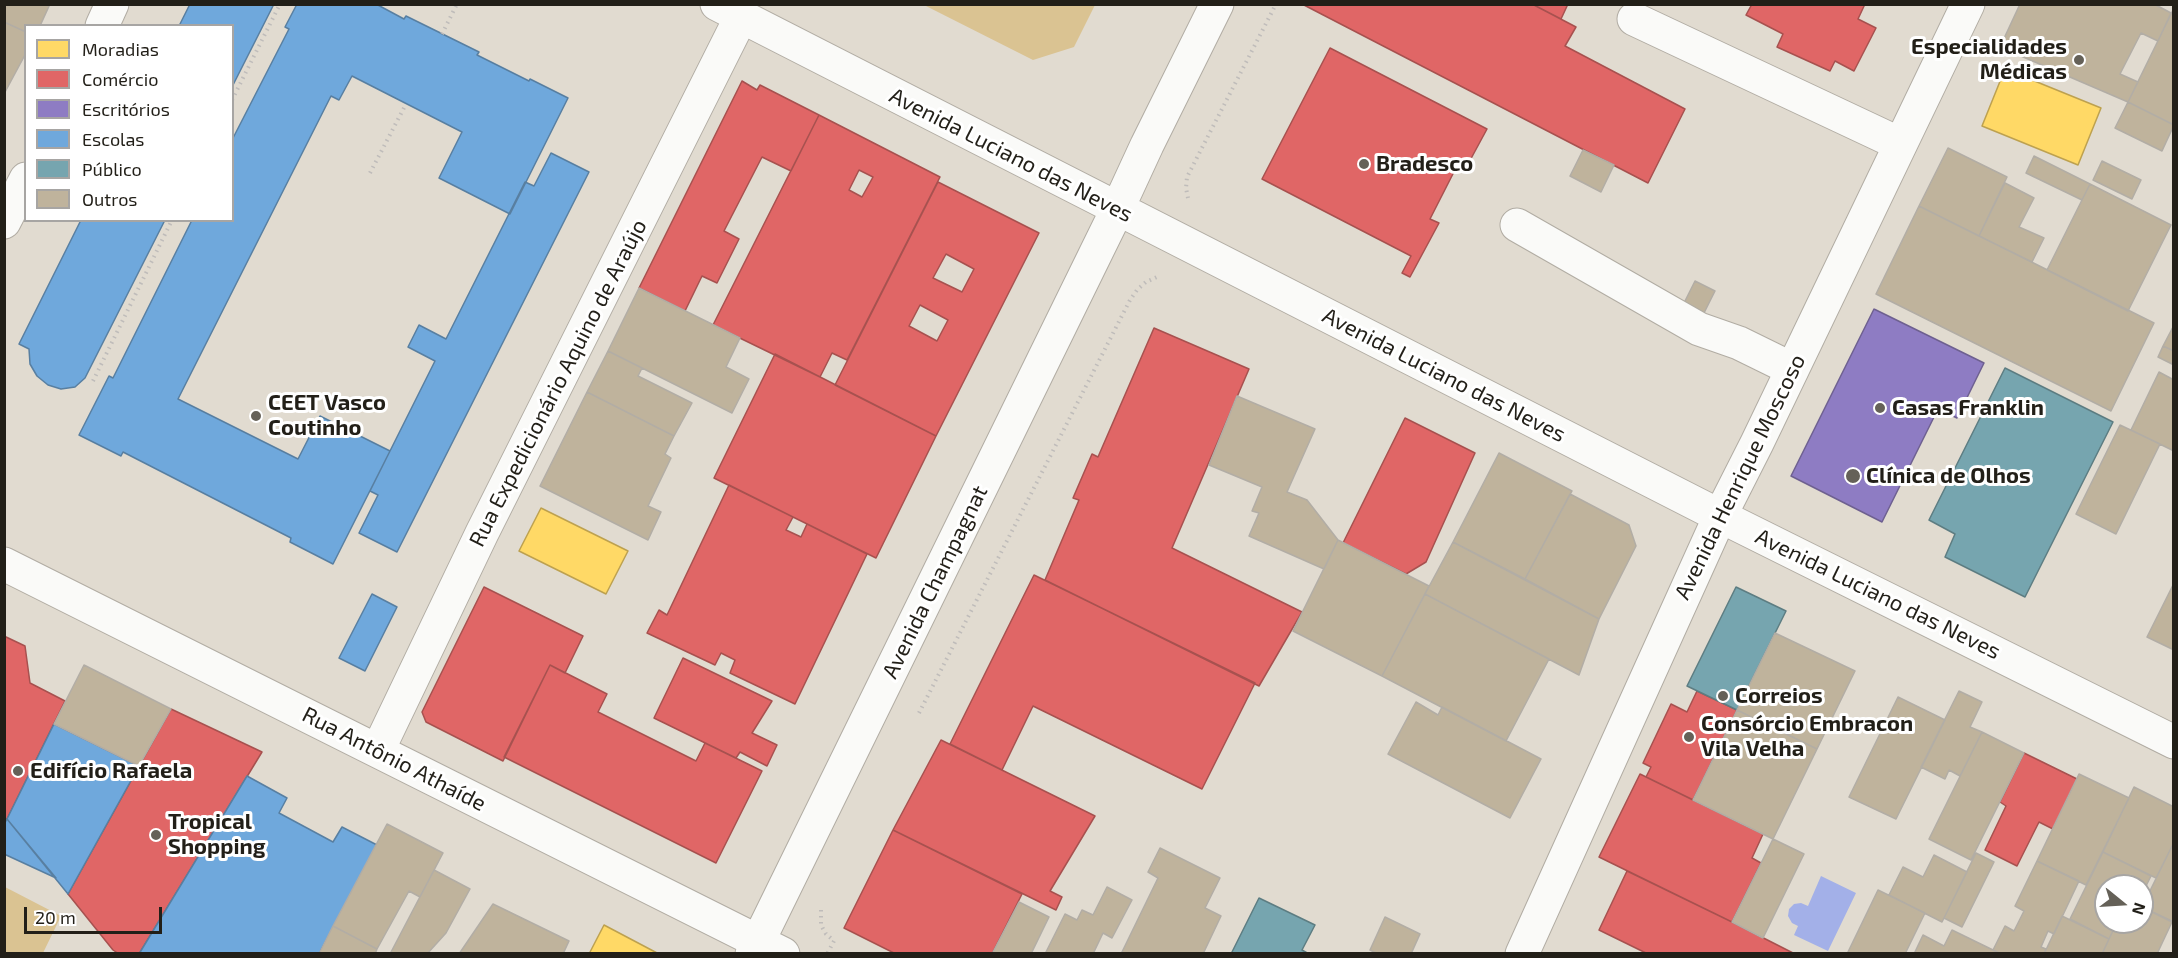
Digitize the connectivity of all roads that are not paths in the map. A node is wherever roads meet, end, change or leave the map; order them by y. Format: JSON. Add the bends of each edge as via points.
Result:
{"nodes":[{"id":1,"x":112,"y":4,"type":"edge"},
{"id":2,"x":1217,"y":4,"type":"edge"},
{"id":3,"x":1968,"y":4,"type":"edge"},
{"id":4,"x":729,"y":10,"type":"edge"},
{"id":5,"x":1634,"y":19,"type":"dead end"},
{"id":6,"x":103,"y":24,"type":"edge"},
{"id":7,"x":1900,"y":144,"type":"junction"},
{"id":8,"x":24,"y":183,"type":"edge"},
{"id":9,"x":1117,"y":210,"type":"junction"},
{"id":10,"x":4,"y":222,"type":"edge"},
{"id":11,"x":1517,"y":225,"type":"dead end"},
{"id":12,"x":1792,"y":369,"type":"junction"},
{"id":13,"x":1720,"y":516,"type":"junction"},
{"id":14,"x":4,"y":564,"type":"edge"},
{"id":15,"x":2174,"y":742,"type":"edge"},
{"id":16,"x":378,"y":750,"type":"junction"},
{"id":17,"x":765,"y":949,"type":"edge"},
{"id":18,"x":1522,"y":954,"type":"edge"}],
"edges":[{"from":1,"to":6,"type":"main road"},
{"from":2,"to":9,"type":"main road","name":"Avenida Champagnat"},
{"from":3,"to":7,"type":"main road","name":"Avenida Henrique Moscoso"},
{"from":4,"to":9,"type":"main road","name":"Avenida Luciano das Neves"},
{"from":4,"to":16,"type":"main road","name":"Rua Expedicionário Aquino de Araújo"},
{"from":5,"to":7,"type":"main road"},
{"from":7,"to":12,"type":"main road","name":"Avenida Henrique Moscoso"},
{"from":8,"to":10,"type":"main road"},
{"from":9,"to":13,"type":"main road","name":"Avenida Luciano das Neves"},
{"from":9,"to":17,"type":"main road","name":"Avenida Champagnat"},
{"from":11,"to":12,"type":"main road","via":[[1699,329]]},
{"from":12,"to":13,"type":"main road","name":"Avenida Henrique Moscoso"},
{"from":13,"to":15,"type":"main road","name":"Avenida Luciano das Neves"},
{"from":13,"to":18,"type":"main road","name":"Avenida Henrique Moscoso"},
{"from":14,"to":16,"type":"main road","name":"Rua Antônio Athaíde"},
{"from":16,"to":17,"type":"main road","name":"Rua Antônio Athaíde"}]}
